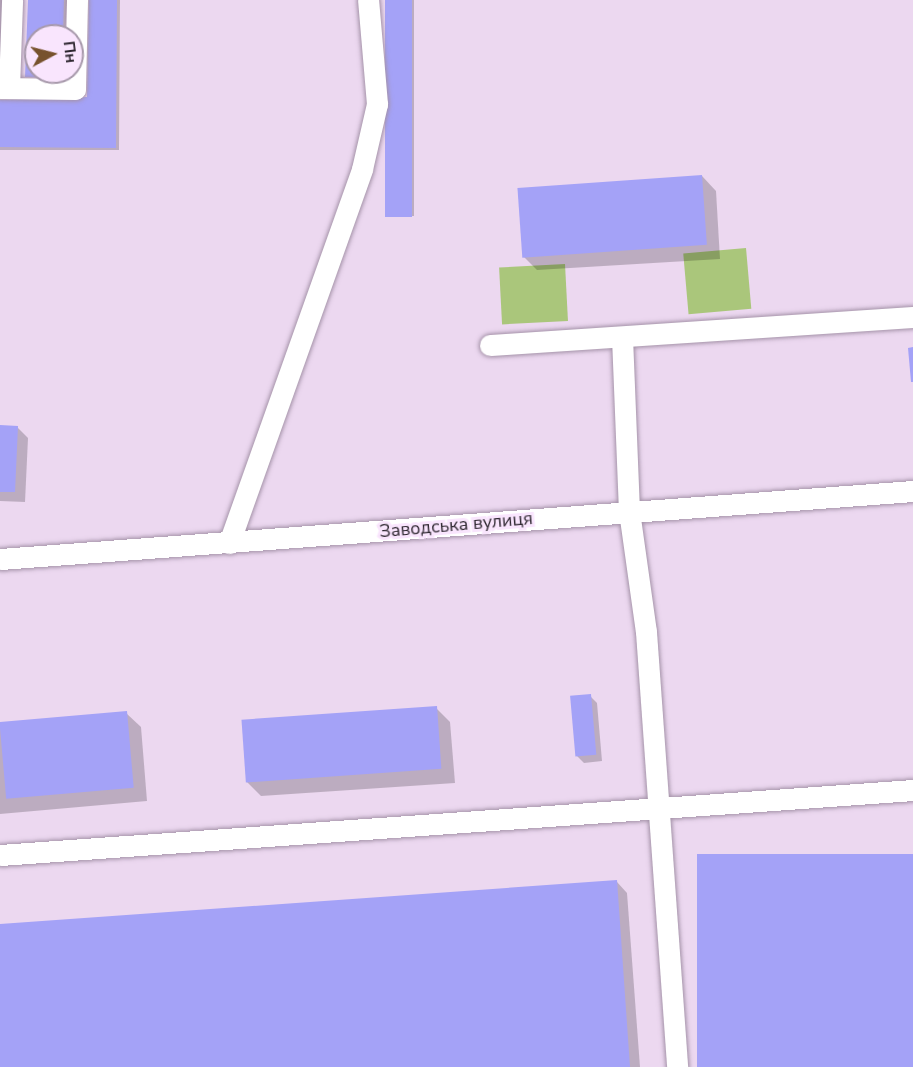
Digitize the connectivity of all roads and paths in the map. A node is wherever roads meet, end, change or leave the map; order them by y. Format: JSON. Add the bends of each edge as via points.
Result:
{"nodes":[{"id":1,"x":12,"y":0,"type":"edge"},
{"id":2,"x":77,"y":0,"type":"edge"},
{"id":3,"x":368,"y":0,"type":"edge"},
{"id":4,"x":4,"y":88,"type":"edge"},
{"id":5,"x":913,"y":317,"type":"edge"},
{"id":6,"x":622,"y":337,"type":"junction"},
{"id":7,"x":490,"y":345,"type":"dead end"},
{"id":8,"x":913,"y":491,"type":"edge"},
{"id":9,"x":629,"y":511,"type":"junction"},
{"id":10,"x":229,"y":543,"type":"junction"},
{"id":11,"x":0,"y":559,"type":"edge"},
{"id":12,"x":913,"y":790,"type":"edge"},
{"id":13,"x":658,"y":807,"type":"junction"},
{"id":14,"x":0,"y":855,"type":"edge"},
{"id":15,"x":676,"y":1067,"type":"edge"}],
"edges":[{"from":1,"to":4,"type":"street"},
{"from":2,"to":4,"type":"street","via":[[75,89]]},
{"from":3,"to":10,"type":"street","via":[[377,104],[363,169]]},
{"from":5,"to":6,"type":"street"},
{"from":6,"to":7,"type":"street"},
{"from":6,"to":9,"type":"street"},
{"from":8,"to":9,"type":"street","name":"Заводська вулиця"},
{"from":9,"to":10,"type":"street","name":"Заводська вулиця"},
{"from":9,"to":13,"type":"street","via":[[646,632]]},
{"from":10,"to":11,"type":"street","name":"Заводська вулиця"},
{"from":12,"to":13,"type":"street"},
{"from":13,"to":14,"type":"street"},
{"from":13,"to":15,"type":"street"}]}
